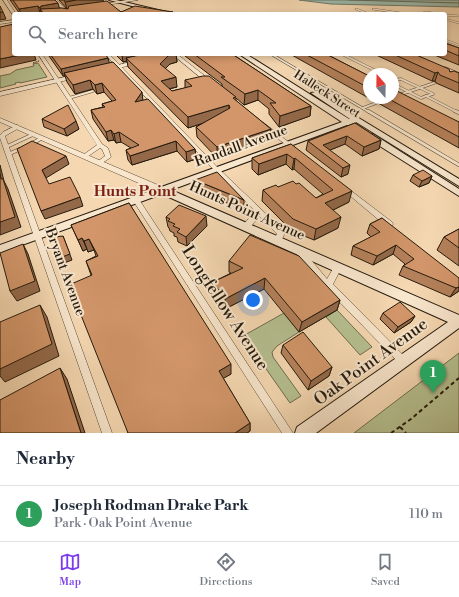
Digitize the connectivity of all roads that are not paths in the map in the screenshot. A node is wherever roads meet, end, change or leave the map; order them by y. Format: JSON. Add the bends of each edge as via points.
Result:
{"nodes":[{"id":1,"x":5,"y":0,"type":"edge"},
{"id":2,"x":55,"y":0,"type":"edge"},
{"id":3,"x":106,"y":0,"type":"edge"},
{"id":4,"x":136,"y":0,"type":"edge"},
{"id":5,"x":112,"y":3,"type":"edge"},
{"id":6,"x":119,"y":3,"type":"junction"},
{"id":7,"x":93,"y":7,"type":"edge"},
{"id":8,"x":356,"y":9,"type":"dead end"},
{"id":9,"x":373,"y":9,"type":"dead end"},
{"id":10,"x":73,"y":10,"type":"edge"},
{"id":11,"x":13,"y":12,"type":"edge"},
{"id":12,"x":64,"y":12,"type":"edge"},
{"id":13,"x":163,"y":12,"type":"edge"},
{"id":14,"x":364,"y":12,"type":"edge"},
{"id":15,"x":393,"y":12,"type":"edge"},
{"id":16,"x":447,"y":15,"type":"edge"},
{"id":17,"x":459,"y":16,"type":"edge"},
{"id":18,"x":447,"y":19,"type":"edge"},
{"id":19,"x":12,"y":20,"type":"edge"},
{"id":20,"x":0,"y":22,"type":"edge"},
{"id":21,"x":459,"y":23,"type":"edge"},
{"id":22,"x":447,"y":41,"type":"edge"},
{"id":23,"x":459,"y":45,"type":"edge"},
{"id":24,"x":41,"y":56,"type":"edge"},
{"id":25,"x":109,"y":56,"type":"edge"},
{"id":26,"x":176,"y":56,"type":"edge"},
{"id":27,"x":245,"y":56,"type":"edge"},
{"id":28,"x":254,"y":56,"type":"edge"},
{"id":29,"x":274,"y":56,"type":"edge"},
{"id":30,"x":346,"y":56,"type":"edge"},
{"id":31,"x":142,"y":61,"type":"edge"},
{"id":32,"x":439,"y":65,"type":"edge"},
{"id":33,"x":118,"y":66,"type":"junction"},
{"id":34,"x":370,"y":68,"type":"edge"},
{"id":35,"x":103,"y":70,"type":"edge"},
{"id":36,"x":88,"y":74,"type":"edge"},
{"id":37,"x":459,"y":74,"type":"edge"},
{"id":38,"x":455,"y":75,"type":"edge"},
{"id":39,"x":57,"y":80,"type":"junction"},
{"id":40,"x":399,"y":80,"type":"edge"},
{"id":41,"x":434,"y":82,"type":"dead end"},
{"id":42,"x":210,"y":83,"type":"edge"},
{"id":43,"x":399,"y":85,"type":"edge"},
{"id":44,"x":419,"y":88,"type":"junction"},
{"id":45,"x":94,"y":92,"type":"edge"},
{"id":46,"x":408,"y":92,"type":"junction"},
{"id":47,"x":0,"y":94,"type":"edge"},
{"id":48,"x":399,"y":95,"type":"edge"},
{"id":49,"x":426,"y":96,"type":"junction"},
{"id":50,"x":69,"y":98,"type":"junction"},
{"id":51,"x":373,"y":104,"type":"edge"},
{"id":52,"x":363,"y":108,"type":"junction"},
{"id":53,"x":459,"y":112,"type":"edge"},
{"id":54,"x":357,"y":119,"type":"junction"},
{"id":55,"x":0,"y":120,"type":"edge"},
{"id":56,"x":260,"y":122,"type":"edge"},
{"id":57,"x":348,"y":122,"type":"junction"},
{"id":58,"x":17,"y":127,"type":"junction"},
{"id":59,"x":34,"y":134,"type":"junction"},
{"id":60,"x":42,"y":138,"type":"junction"},
{"id":61,"x":288,"y":144,"type":"junction"},
{"id":62,"x":100,"y":145,"type":"junction"},
{"id":63,"x":6,"y":146,"type":"junction"},
{"id":64,"x":296,"y":151,"type":"edge"},
{"id":65,"x":8,"y":154,"type":"junction"},
{"id":66,"x":85,"y":156,"type":"junction"},
{"id":67,"x":100,"y":162,"type":"junction"},
{"id":68,"x":459,"y":165,"type":"edge"},
{"id":69,"x":217,"y":170,"type":"junction"},
{"id":70,"x":459,"y":183,"type":"edge"},
{"id":71,"x":340,"y":185,"type":"edge"},
{"id":72,"x":162,"y":190,"type":"junction"},
{"id":73,"x":459,"y":193,"type":"edge"},
{"id":74,"x":136,"y":200,"type":"junction"},
{"id":75,"x":260,"y":212,"type":"junction"},
{"id":76,"x":246,"y":227,"type":"junction"},
{"id":77,"x":396,"y":230,"type":"edge"},
{"id":78,"x":37,"y":236,"type":"junction"},
{"id":79,"x":277,"y":241,"type":"junction"},
{"id":80,"x":0,"y":249,"type":"edge"},
{"id":81,"x":297,"y":249,"type":"junction"},
{"id":82,"x":338,"y":267,"type":"junction"},
{"id":83,"x":328,"y":285,"type":"junction"},
{"id":84,"x":459,"y":321,"type":"edge"},
{"id":85,"x":403,"y":361,"type":"junction"},
{"id":86,"x":107,"y":433,"type":"edge"},
{"id":87,"x":288,"y":433,"type":"edge"},
{"id":88,"x":303,"y":433,"type":"edge"}],
"edges":[{"from":1,"to":11,"type":"street"},
{"from":2,"to":12,"type":"street"},
{"from":3,"to":5,"type":"main road"},
{"from":4,"to":6,"type":"street"},
{"from":5,"to":6,"type":"main road"},
{"from":5,"to":7,"type":"street"},
{"from":6,"to":13,"type":"main road"},
{"from":8,"to":14,"type":"lane"},
{"from":9,"to":15,"type":"lane"},
{"from":10,"to":12,"type":"street"},
{"from":16,"to":17,"type":"lane"},
{"from":18,"to":21,"type":"lane"},
{"from":19,"to":20,"type":"street"},
{"from":22,"to":23,"type":"lane"},
{"from":24,"to":39,"type":"street"},
{"from":25,"to":33,"type":"street"},
{"from":26,"to":42,"type":"street"},
{"from":27,"to":57,"type":"main road","name":"Halleck Street"},
{"from":28,"to":54,"type":"main road","name":"Halleck Street"},
{"from":29,"to":52,"type":"lane"},
{"from":30,"to":34,"type":"lane"},
{"from":31,"to":33,"type":"street"},
{"from":32,"to":37,"type":"lane"},
{"from":33,"to":35,"type":"street"},
{"from":33,"to":69,"type":"street"},
{"from":36,"to":39,"type":"street"},
{"from":37,"to":38,"type":"lane"},
{"from":39,"to":47,"type":"street"},
{"from":39,"to":50,"type":"street"},
{"from":40,"to":44,"type":"lane"},
{"from":41,"to":44,"type":"lane"},
{"from":43,"to":46,"type":"lane"},
{"from":44,"to":46,"type":"lane"},
{"from":44,"to":49,"type":"lane","via":[[433,94]]},
{"from":45,"to":50,"type":"lane"},
{"from":46,"to":48,"type":"lane"},
{"from":46,"to":49,"type":"lane","via":[[421,98]]},
{"from":49,"to":53,"type":"lane"},
{"from":50,"to":62,"type":"street"},
{"from":51,"to":52,"type":"lane"},
{"from":52,"to":68,"type":"lane"},
{"from":54,"to":57,"type":"main road","name":"Randall Avenue"},
{"from":54,"to":70,"type":"main road","name":"Halleck Street"},
{"from":55,"to":58,"type":"street","name":"Hunts Point Avenue"},
{"from":56,"to":61,"type":"street"},
{"from":57,"to":61,"type":"main road","name":"Randall Avenue"},
{"from":57,"to":73,"type":"main road","name":"Halleck Street"},
{"from":58,"to":59,"type":"street","name":"Hunts Point Avenue"},
{"from":58,"to":63,"type":"street","via":[[3,135]]},
{"from":59,"to":60,"type":"street","name":"Hunts Point Avenue"},
{"from":59,"to":63,"type":"lane"},
{"from":60,"to":65,"type":"lane"},
{"from":60,"to":66,"type":"street","name":"Hunts Point Avenue"},
{"from":61,"to":64,"type":"street"},
{"from":61,"to":69,"type":"main road","name":"Randall Avenue"},
{"from":62,"to":66,"type":"street"},
{"from":62,"to":67,"type":"street","via":[[105,148],[108,156]]},
{"from":63,"to":65,"type":"street","name":"Bryant Avenue"},
{"from":65,"to":78,"type":"street","name":"Bryant Avenue"},
{"from":66,"to":67,"type":"street","name":"Hunts Point Avenue"},
{"from":67,"to":72,"type":"street","name":"Hunts Point Avenue"},
{"from":69,"to":72,"type":"main road","name":"Randall Avenue"},
{"from":69,"to":75,"type":"street"},
{"from":71,"to":77,"type":"street"},
{"from":72,"to":74,"type":"main road","name":"Randall Avenue"},
{"from":72,"to":76,"type":"main road","name":"Hunts Point Avenue"},
{"from":74,"to":78,"type":"main road","name":"Randall Avenue"},
{"from":74,"to":87,"type":"street","name":"Longfellow Avenue"},
{"from":75,"to":76,"type":"street"},
{"from":75,"to":79,"type":"street","via":[[281,233]]},
{"from":76,"to":79,"type":"main road","name":"Hunts Point Avenue"},
{"from":78,"to":80,"type":"main road","name":"Randall Avenue"},
{"from":78,"to":86,"type":"street","name":"Bryant Avenue"},
{"from":79,"to":81,"type":"main road","name":"Hunts Point Avenue"},
{"from":81,"to":82,"type":"main road","name":"Hunts Point Avenue"},
{"from":81,"to":83,"type":"street"},
{"from":82,"to":83,"type":"street"},
{"from":82,"to":84,"type":"main road","name":"Hunts Point Avenue"},
{"from":83,"to":85,"type":"street"},
{"from":84,"to":85,"type":"main road","name":"Oak Point Avenue"},
{"from":85,"to":88,"type":"main road","name":"Oak Point Avenue"}]}
